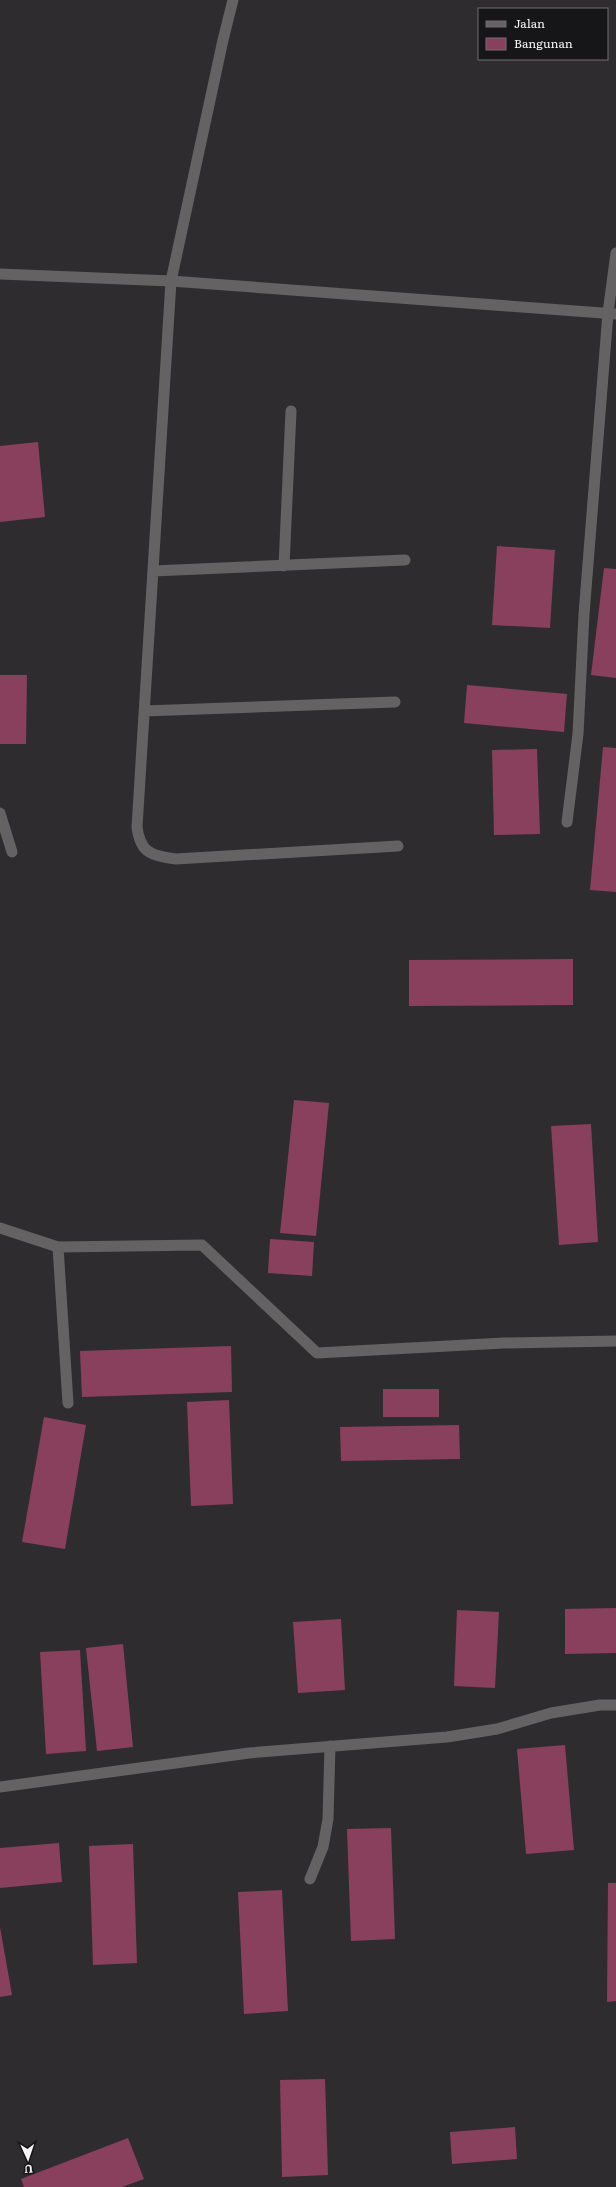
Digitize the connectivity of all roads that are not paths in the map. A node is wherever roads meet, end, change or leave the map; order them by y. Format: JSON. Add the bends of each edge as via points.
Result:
{"nodes":[{"id":1,"x":233,"y":0,"type":"edge"},
{"id":2,"x":616,"y":253,"type":"edge"},
{"id":3,"x":0,"y":274,"type":"edge"},
{"id":4,"x":171,"y":281,"type":"junction"},
{"id":5,"x":612,"y":313,"type":"edge"},
{"id":6,"x":292,"y":411,"type":"dead end"},
{"id":7,"x":405,"y":560,"type":"dead end"},
{"id":8,"x":284,"y":566,"type":"junction"},
{"id":9,"x":153,"y":571,"type":"junction"},
{"id":10,"x":395,"y":702,"type":"dead end"},
{"id":11,"x":144,"y":712,"type":"junction"},
{"id":12,"x":0,"y":813,"type":"edge"},
{"id":13,"x":566,"y":822,"type":"dead end"},
{"id":14,"x":398,"y":846,"type":"dead end"},
{"id":15,"x":12,"y":852,"type":"dead end"},
{"id":16,"x":0,"y":1228,"type":"edge"},
{"id":17,"x":58,"y":1247,"type":"junction"},
{"id":18,"x":616,"y":1341,"type":"edge"},
{"id":19,"x":68,"y":1403,"type":"dead end"},
{"id":20,"x":616,"y":1706,"type":"edge"},
{"id":21,"x":330,"y":1746,"type":"junction"},
{"id":22,"x":0,"y":1787,"type":"edge"},
{"id":23,"x":310,"y":1879,"type":"dead end"}],
"edges":[{"from":1,"to":4,"type":"street"},
{"from":2,"to":5,"type":"street"},
{"from":3,"to":4,"type":"street"},
{"from":4,"to":5,"type":"street"},
{"from":4,"to":9,"type":"street"},
{"from":5,"to":13,"type":"street","via":[[584,614],[578,734]]},
{"from":6,"to":8,"type":"street"},
{"from":7,"to":8,"type":"street"},
{"from":8,"to":9,"type":"street"},
{"from":9,"to":11,"type":"street"},
{"from":10,"to":11,"type":"street"},
{"from":11,"to":14,"type":"street","via":[[137,827],[138,840],[146,851],[160,857],[176,859]]},
{"from":12,"to":15,"type":"street"},
{"from":16,"to":17,"type":"street"},
{"from":17,"to":18,"type":"street","via":[[202,1244],[317,1353],[504,1343]]},
{"from":17,"to":19,"type":"street"},
{"from":20,"to":21,"type":"street","via":[[600,1705],[551,1713],[497,1729],[447,1737]]},
{"from":21,"to":22,"type":"street","via":[[248,1753]]},
{"from":21,"to":23,"type":"street","via":[[328,1819],[323,1847]]}]}
